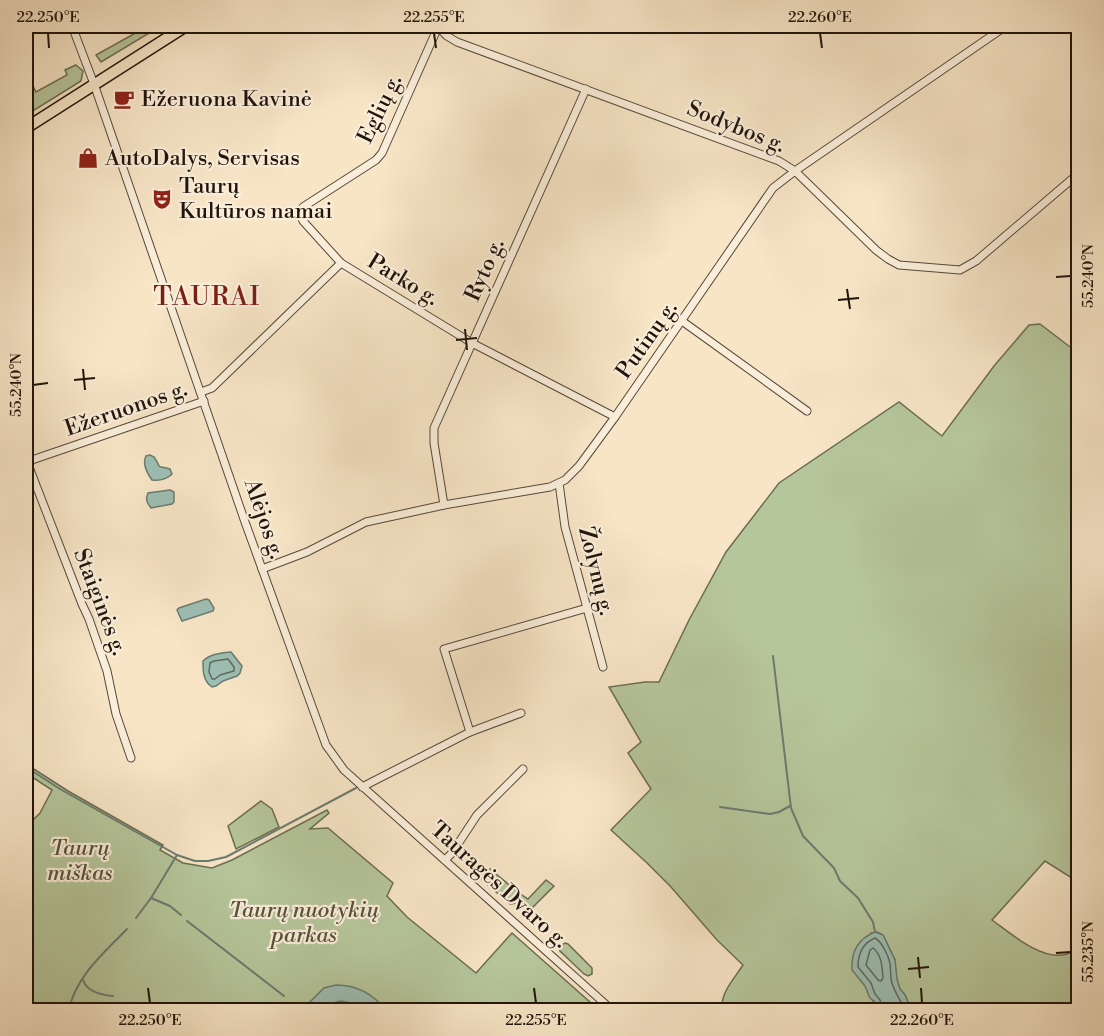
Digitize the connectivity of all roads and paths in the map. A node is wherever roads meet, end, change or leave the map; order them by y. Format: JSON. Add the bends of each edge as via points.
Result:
{"nodes":[{"id":1,"x":72,"y":26,"type":"edge"},
{"id":2,"x":186,"y":26,"type":"edge"},
{"id":3,"x":437,"y":26,"type":"edge"},
{"id":4,"x":1006,"y":26,"type":"edge"},
{"id":5,"x":94,"y":84,"type":"junction"},
{"id":6,"x":586,"y":88,"type":"junction"},
{"id":7,"x":26,"y":128,"type":"edge"},
{"id":8,"x":795,"y":171,"type":"junction"},
{"id":9,"x":1078,"y":174,"type":"edge"},
{"id":10,"x":341,"y":263,"type":"junction"},
{"id":11,"x":682,"y":321,"type":"junction"},
{"id":12,"x":472,"y":343,"type":"junction"},
{"id":13,"x":201,"y":392,"type":"junction"},
{"id":14,"x":204,"y":401,"type":"junction"},
{"id":15,"x":807,"y":411,"type":"dead end"},
{"id":16,"x":615,"y":417,"type":"junction"},
{"id":17,"x":26,"y":462,"type":"edge"},
{"id":18,"x":559,"y":483,"type":"junction"},
{"id":19,"x":444,"y":505,"type":"junction"},
{"id":20,"x":262,"y":569,"type":"junction"},
{"id":21,"x":587,"y":608,"type":"junction"},
{"id":22,"x":603,"y":667,"type":"dead end"},
{"id":23,"x":521,"y":713,"type":"dead end"},
{"id":24,"x":470,"y":732,"type":"junction"},
{"id":25,"x":131,"y":758,"type":"dead end"},
{"id":26,"x":523,"y":769,"type":"dead end"},
{"id":27,"x":362,"y":787,"type":"junction"},
{"id":28,"x":445,"y":860,"type":"junction"},
{"id":29,"x":612,"y":1011,"type":"edge"}],
"edges":[{"from":1,"to":5,"type":"street","name":"Alėjos g."},
{"from":2,"to":5,"type":"highway"},
{"from":3,"to":6,"type":"street","name":"Sodybos g.","via":[[457,42]]},
{"from":3,"to":10,"type":"street","name":"Eglių g.","via":[[382,153],[301,210],[303,221]]},
{"from":4,"to":8,"type":"street","name":"Putinų g."},
{"from":5,"to":7,"type":"highway"},
{"from":5,"to":13,"type":"street","name":"Alėjos g."},
{"from":6,"to":8,"type":"street","name":"Sodybos g.","via":[[780,161]]},
{"from":6,"to":12,"type":"street","name":"Ryto g."},
{"from":8,"to":9,"type":"street","name":"Sodybos g.","via":[[888,259],[912,267],[960,270],[976,261]]},
{"from":8,"to":11,"type":"street","name":"Putinų g.","via":[[765,198]]},
{"from":10,"to":12,"type":"street","name":"Parko g."},
{"from":10,"to":13,"type":"street","name":"Parko g.","via":[[226,376]]},
{"from":11,"to":15,"type":"street"},
{"from":11,"to":16,"type":"street","name":"Putinų g."},
{"from":12,"to":16,"type":"street","name":"Parko g."},
{"from":12,"to":19,"type":"street","name":"Ryto g.","via":[[434,428]]},
{"from":13,"to":14,"type":"street","name":"Alėjos g."},
{"from":14,"to":17,"type":"street","name":"Ežeruonos g."},
{"from":14,"to":20,"type":"street","name":"Alėjos g."},
{"from":16,"to":18,"type":"street","name":"Putinų g.","via":[[579,466]]},
{"from":17,"to":25,"type":"street","name":"Staiginės g.","via":[[89,619]]},
{"from":18,"to":19,"type":"street","name":"Putinų g."},
{"from":18,"to":21,"type":"street","name":"Žolynų g."},
{"from":19,"to":20,"type":"street","name":"Putinų g.","via":[[366,522],[307,552]]},
{"from":20,"to":27,"type":"street","name":"Alėjos g.","via":[[326,745]]},
{"from":21,"to":22,"type":"street","name":"Žolynų g."},
{"from":21,"to":24,"type":"street","via":[[444,649]]},
{"from":23,"to":24,"type":"street"},
{"from":24,"to":27,"type":"street"},
{"from":26,"to":28,"type":"street","via":[[477,815]]},
{"from":27,"to":28,"type":"street","name":"Tauragės Dvaro g."},
{"from":28,"to":29,"type":"street","name":"Tauragės Dvaro g."}]}
